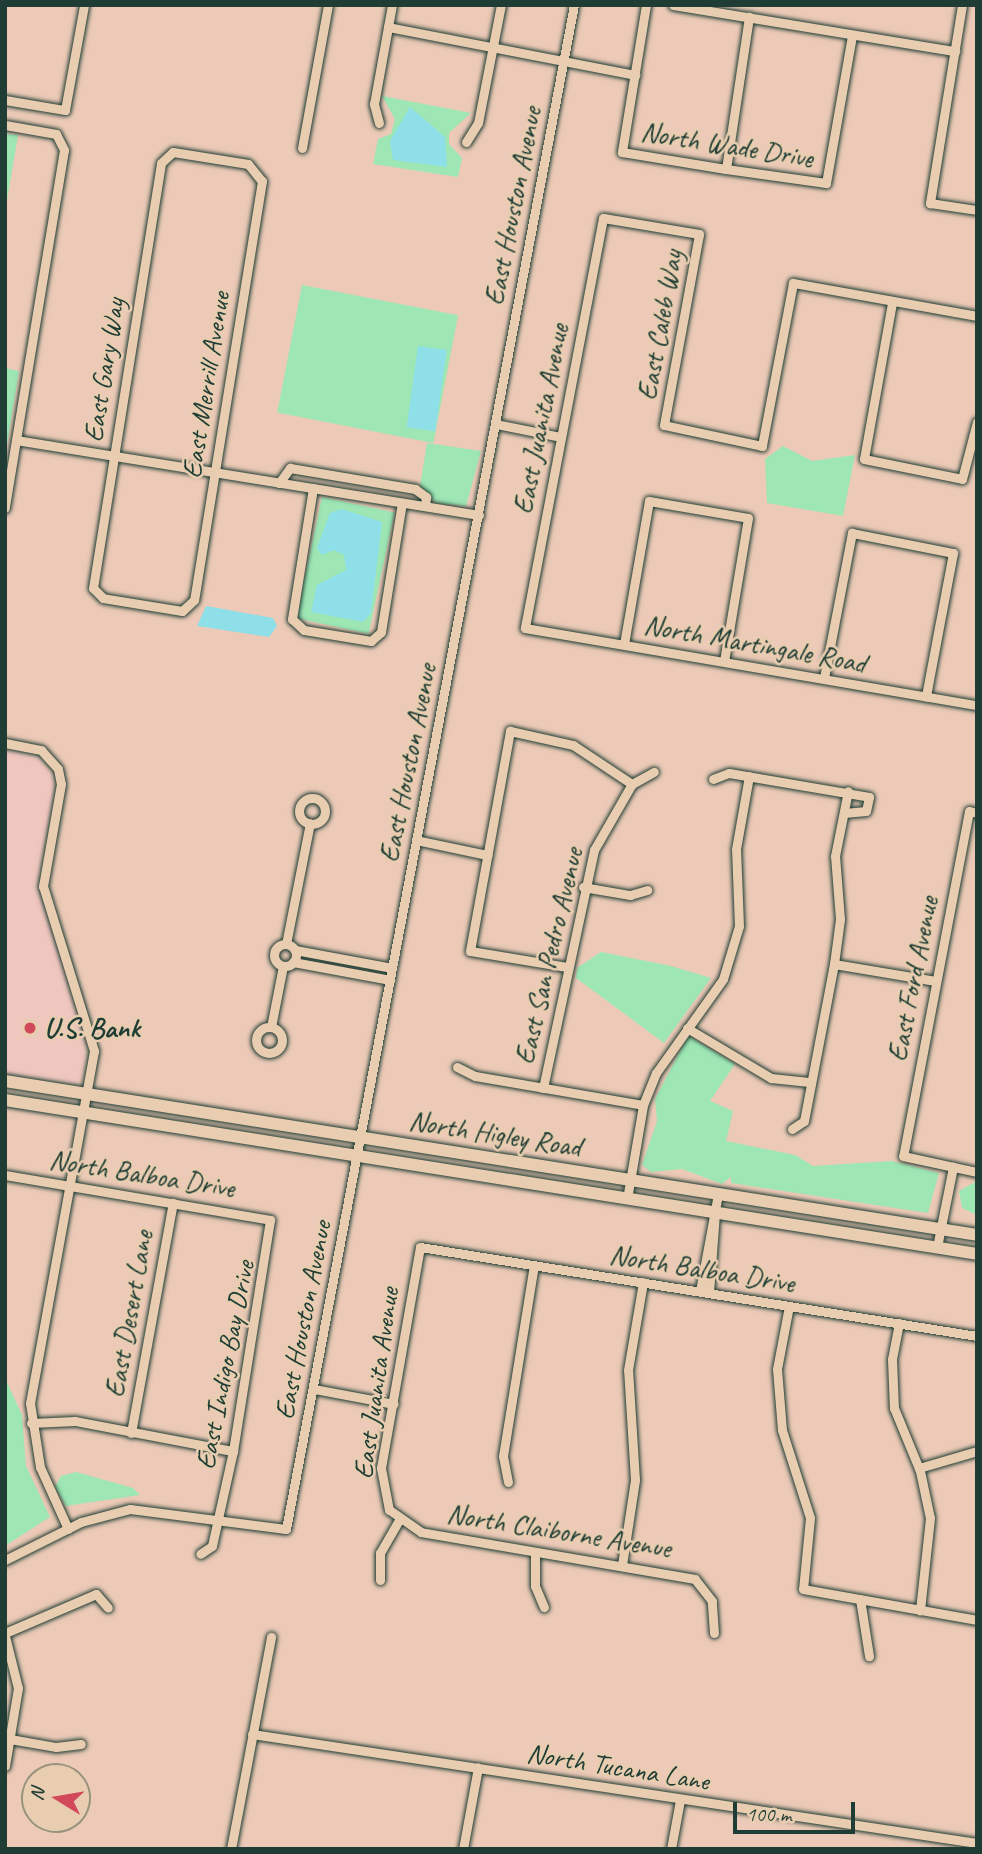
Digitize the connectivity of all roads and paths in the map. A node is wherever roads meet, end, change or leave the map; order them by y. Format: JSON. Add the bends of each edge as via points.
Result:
{"nodes":[{"id":1,"x":84,"y":5,"type":"edge"},
{"id":2,"x":328,"y":5,"type":"edge"},
{"id":3,"x":392,"y":5,"type":"edge"},
{"id":4,"x":501,"y":5,"type":"edge"},
{"id":5,"x":574,"y":5,"type":"edge"},
{"id":6,"x":646,"y":5,"type":"edge"},
{"id":7,"x":673,"y":5,"type":"edge"},
{"id":8,"x":962,"y":5,"type":"edge"},
{"id":9,"x":749,"y":17,"type":"junction"},
{"id":10,"x":388,"y":27,"type":"junction"},
{"id":11,"x":852,"y":35,"type":"junction"},
{"id":12,"x":494,"y":48,"type":"junction"},
{"id":13,"x":955,"y":51,"type":"junction"},
{"id":14,"x":564,"y":61,"type":"junction"},
{"id":15,"x":635,"y":75,"type":"junction"},
{"id":16,"x":5,"y":100,"type":"edge"},
{"id":17,"x":379,"y":123,"type":"dead end"},
{"id":18,"x":5,"y":125,"type":"edge"},
{"id":19,"x":466,"y":142,"type":"dead end"},
{"id":20,"x":302,"y":148,"type":"dead end"},
{"id":21,"x":255,"y":167,"type":"joint"},
{"id":22,"x":726,"y":169,"type":"junction"},
{"id":23,"x":977,"y":210,"type":"edge"},
{"id":24,"x":699,"y":234,"type":"joint"},
{"id":25,"x":892,"y":303,"type":"junction"},
{"id":26,"x":977,"y":316,"type":"edge"},
{"id":27,"x":977,"y":422,"type":"edge"},
{"id":28,"x":496,"y":424,"type":"junction"},
{"id":29,"x":561,"y":437,"type":"junction"},
{"id":30,"x":16,"y":440,"type":"junction"},
{"id":31,"x":113,"y":456,"type":"junction"},
{"id":32,"x":215,"y":472,"type":"junction"},
{"id":33,"x":279,"y":483,"type":"junction"},
{"id":34,"x":313,"y":488,"type":"junction"},
{"id":35,"x":402,"y":503,"type":"junction"},
{"id":36,"x":425,"y":506,"type":"junction"},
{"id":37,"x":5,"y":508,"type":"edge"},
{"id":38,"x":478,"y":515,"type":"junction"},
{"id":39,"x":190,"y":611,"type":"joint"},
{"id":40,"x":525,"y":628,"type":"joint"},
{"id":41,"x":624,"y":645,"type":"junction"},
{"id":42,"x":724,"y":661,"type":"junction"},
{"id":43,"x":824,"y":678,"type":"junction"},
{"id":44,"x":926,"y":696,"type":"junction"},
{"id":45,"x":977,"y":705,"type":"edge"},
{"id":46,"x":5,"y":743,"type":"edge"},
{"id":47,"x":654,"y":772,"type":"dead end"},
{"id":48,"x":749,"y":776,"type":"junction"},
{"id":49,"x":713,"y":779,"type":"dead end"},
{"id":50,"x":632,"y":784,"type":"junction"},
{"id":51,"x":848,"y":791,"type":"junction"},
{"id":52,"x":973,"y":812,"type":"edge"},
{"id":53,"x":844,"y":813,"type":"junction"},
{"id":54,"x":310,"y":823,"type":"dead end"},
{"id":55,"x":416,"y":840,"type":"junction"},
{"id":56,"x":487,"y":855,"type":"junction"},
{"id":57,"x":583,"y":887,"type":"junction"},
{"id":58,"x":648,"y":890,"type":"dead end"},
{"id":59,"x":290,"y":947,"type":"junction"},
{"id":60,"x":293,"y":961,"type":"junction"},
{"id":61,"x":834,"y":964,"type":"junction"},
{"id":62,"x":283,"y":965,"type":"junction"},
{"id":63,"x":567,"y":967,"type":"junction"},
{"id":64,"x":392,"y":968,"type":"junction"},
{"id":65,"x":390,"y":980,"type":"junction"},
{"id":66,"x":936,"y":981,"type":"junction"},
{"id":67,"x":271,"y":1027,"type":"dead end"},
{"id":68,"x":687,"y":1028,"type":"junction"},
{"id":69,"x":457,"y":1067,"type":"dead end"},
{"id":70,"x":5,"y":1081,"type":"edge"},
{"id":71,"x":809,"y":1082,"type":"junction"},
{"id":72,"x":542,"y":1088,"type":"junction"},
{"id":73,"x":5,"y":1100,"type":"edge"},
{"id":74,"x":87,"y":1104,"type":"junction"},
{"id":75,"x":643,"y":1105,"type":"junction"},
{"id":76,"x":792,"y":1129,"type":"dead end"},
{"id":77,"x":360,"y":1138,"type":"junction"},
{"id":78,"x":356,"y":1156,"type":"junction"},
{"id":79,"x":953,"y":1167,"type":"junction"},
{"id":80,"x":977,"y":1172,"type":"edge"},
{"id":81,"x":5,"y":1175,"type":"edge"},
{"id":82,"x":630,"y":1180,"type":"junction"},
{"id":83,"x":71,"y":1185,"type":"junction"},
{"id":84,"x":718,"y":1194,"type":"junction"},
{"id":85,"x":627,"y":1199,"type":"junction"},
{"id":86,"x":173,"y":1203,"type":"junction"},
{"id":87,"x":715,"y":1213,"type":"junction"},
{"id":88,"x":270,"y":1220,"type":"joint"},
{"id":89,"x":941,"y":1229,"type":"junction"},
{"id":90,"x":977,"y":1234,"type":"edge"},
{"id":91,"x":420,"y":1247,"type":"joint"},
{"id":92,"x":937,"y":1248,"type":"junction"},
{"id":93,"x":977,"y":1254,"type":"edge"},
{"id":94,"x":534,"y":1265,"type":"junction"},
{"id":95,"x":643,"y":1282,"type":"junction"},
{"id":96,"x":704,"y":1292,"type":"junction"},
{"id":97,"x":789,"y":1306,"type":"junction"},
{"id":98,"x":899,"y":1323,"type":"junction"},
{"id":99,"x":977,"y":1336,"type":"edge"},
{"id":100,"x":314,"y":1389,"type":"junction"},
{"id":101,"x":394,"y":1404,"type":"junction"},
{"id":102,"x":31,"y":1423,"type":"junction"},
{"id":103,"x":131,"y":1433,"type":"junction"},
{"id":104,"x":233,"y":1451,"type":"junction"},
{"id":105,"x":977,"y":1451,"type":"edge"},
{"id":106,"x":919,"y":1468,"type":"junction"},
{"id":107,"x":508,"y":1482,"type":"dead end"},
{"id":108,"x":219,"y":1517,"type":"junction"},
{"id":109,"x":399,"y":1520,"type":"junction"},
{"id":110,"x":68,"y":1529,"type":"junction"},
{"id":111,"x":535,"y":1552,"type":"junction"},
{"id":112,"x":200,"y":1554,"type":"dead end"},
{"id":113,"x":5,"y":1560,"type":"edge"},
{"id":114,"x":622,"y":1565,"type":"junction"},
{"id":115,"x":380,"y":1580,"type":"dead end"},
{"id":116,"x":860,"y":1599,"type":"junction"},
{"id":117,"x":544,"y":1607,"type":"dead end"},
{"id":118,"x":108,"y":1608,"type":"dead end"},
{"id":119,"x":920,"y":1610,"type":"junction"},
{"id":120,"x":977,"y":1620,"type":"edge"},
{"id":121,"x":714,"y":1633,"type":"dead end"},
{"id":122,"x":5,"y":1634,"type":"edge"},
{"id":123,"x":271,"y":1637,"type":"dead end"},
{"id":124,"x":869,"y":1656,"type":"dead end"},
{"id":125,"x":252,"y":1734,"type":"junction"},
{"id":126,"x":10,"y":1738,"type":"junction"},
{"id":127,"x":81,"y":1744,"type":"dead end"},
{"id":128,"x":5,"y":1766,"type":"edge"},
{"id":129,"x":478,"y":1768,"type":"junction"},
{"id":130,"x":680,"y":1800,"type":"junction"},
{"id":131,"x":977,"y":1843,"type":"edge"},
{"id":132,"x":231,"y":1849,"type":"edge"},
{"id":133,"x":463,"y":1849,"type":"edge"},
{"id":134,"x":671,"y":1849,"type":"edge"}],
"edges":[{"from":1,"to":16,"type":"street","via":[[65,110]]},
{"from":2,"to":20,"type":"street"},
{"from":3,"to":10,"type":"street"},
{"from":4,"to":12,"type":"street"},
{"from":5,"to":14,"type":"street","name":"East Houston Avenue"},
{"from":6,"to":15,"type":"street"},
{"from":7,"to":9,"type":"street"},
{"from":8,"to":13,"type":"street"},
{"from":9,"to":11,"type":"street"},
{"from":9,"to":22,"type":"street"},
{"from":10,"to":12,"type":"street"},
{"from":10,"to":17,"type":"street","via":[[374,104]]},
{"from":11,"to":13,"type":"street"},
{"from":11,"to":22,"type":"street","name":"North Wade Drive","via":[[826,183]]},
{"from":12,"to":14,"type":"street"},
{"from":12,"to":19,"type":"street","via":[[478,123]]},
{"from":13,"to":23,"type":"street","via":[[930,203]]},
{"from":14,"to":15,"type":"street"},
{"from":14,"to":28,"type":"street","name":"East Houston Avenue"},
{"from":15,"to":22,"type":"street","name":"North Wade Drive","via":[[622,152]]},
{"from":18,"to":30,"type":"street","via":[[64,140]]},
{"from":21,"to":31,"type":"street","name":"East Gary Way","via":[[166,154]]},
{"from":21,"to":32,"type":"street","name":"East Merrill Avenue","via":[[262,181]]},
{"from":24,"to":25,"type":"street","name":"East Caleb Way","via":[[664,425],[762,446],[793,283]]},
{"from":24,"to":29,"type":"street","name":"East Juanita Avenue","via":[[603,218]]},
{"from":25,"to":26,"type":"street"},
{"from":25,"to":27,"type":"street","via":[[864,459],[962,480]]},
{"from":28,"to":29,"type":"street"},
{"from":28,"to":38,"type":"street","name":"East Houston Avenue"},
{"from":29,"to":40,"type":"street","name":"East Juanita Avenue"},
{"from":30,"to":31,"type":"street"},
{"from":30,"to":37,"type":"street"},
{"from":31,"to":32,"type":"street"},
{"from":31,"to":39,"type":"street","name":"East Gary Way","via":[[97,593]]},
{"from":32,"to":33,"type":"street"},
{"from":32,"to":39,"type":"street","name":"East Merrill Avenue"},
{"from":33,"to":34,"type":"street"},
{"from":33,"to":36,"type":"street","via":[[290,468],[415,489],[426,497]]},
{"from":34,"to":35,"type":"street"},
{"from":34,"to":35,"type":"street","via":[[292,619],[297,625],[377,639]]},
{"from":35,"to":36,"type":"street"},
{"from":36,"to":38,"type":"street"},
{"from":38,"to":55,"type":"street","name":"East Houston Avenue"},
{"from":40,"to":41,"type":"street","name":"North Martingale Road"},
{"from":41,"to":42,"type":"street","name":"North Martingale Road"},
{"from":41,"to":42,"type":"street","via":[[649,501],[748,518]]},
{"from":42,"to":43,"type":"street","name":"North Martingale Road"},
{"from":43,"to":44,"type":"street","name":"North Martingale Road"},
{"from":43,"to":44,"type":"street","via":[[852,533],[953,553]]},
{"from":44,"to":45,"type":"street","name":"North Martingale Road"},
{"from":46,"to":74,"type":"street","via":[[41,750],[58,769],[61,784],[43,886],[93,1038]]},
{"from":47,"to":50,"type":"street","name":"East San Pedro Avenue"},
{"from":48,"to":49,"type":"street"},
{"from":48,"to":51,"type":"street"},
{"from":48,"to":68,"type":"street","via":[[736,849],[738,926],[723,979]]},
{"from":50,"to":56,"type":"street","via":[[573,745],[510,732]]},
{"from":50,"to":57,"type":"street","name":"East San Pedro Avenue","via":[[611,814]]},
{"from":51,"to":53,"type":"street"},
{"from":51,"to":53,"type":"street","via":[[866,794],[869,805],[859,814]]},
{"from":52,"to":66,"type":"street","name":"East Ford Avenue"},
{"from":53,"to":61,"type":"street","via":[[835,856],[841,919]]},
{"from":54,"to":59,"type":"street"},
{"from":55,"to":56,"type":"street"},
{"from":55,"to":64,"type":"street","name":"East Houston Avenue"},
{"from":56,"to":63,"type":"street","via":[[470,951]]},
{"from":57,"to":58,"type":"street","via":[[630,895]]},
{"from":57,"to":63,"type":"street","name":"East San Pedro Avenue"},
{"from":59,"to":60,"type":"street"},
{"from":59,"to":62,"type":"street","via":[[274,953]]},
{"from":59,"to":64,"type":"street"},
{"from":60,"to":62,"type":"street"},
{"from":60,"to":65,"type":"street"},
{"from":61,"to":66,"type":"street"},
{"from":61,"to":71,"type":"street"},
{"from":62,"to":67,"type":"street"},
{"from":63,"to":72,"type":"street","name":"East San Pedro Avenue"},
{"from":64,"to":65,"type":"street","name":"East Houston Avenue"},
{"from":65,"to":77,"type":"street","name":"East Houston Avenue"},
{"from":66,"to":79,"type":"street","name":"East Ford Avenue","via":[[903,1156]]},
{"from":68,"to":71,"type":"street","via":[[771,1078]]},
{"from":68,"to":75,"type":"street","via":[[656,1073]]},
{"from":69,"to":72,"type":"street","via":[[475,1076]]},
{"from":70,"to":74,"type":"main road","name":"North Higley Road"},
{"from":71,"to":76,"type":"street","via":[[804,1121]]},
{"from":72,"to":75,"type":"street"},
{"from":73,"to":74,"type":"main road","name":"North Higley Road"},
{"from":74,"to":77,"type":"main road","name":"North Higley Road"},
{"from":74,"to":78,"type":"main road","name":"North Higley Road"},
{"from":74,"to":83,"type":"street"},
{"from":75,"to":82,"type":"street"},
{"from":77,"to":78,"type":"street","name":"East Houston Avenue"},
{"from":77,"to":82,"type":"main road","name":"North Higley Road"},
{"from":78,"to":85,"type":"main road","name":"North Higley Road"},
{"from":78,"to":100,"type":"street","name":"East Houston Avenue"},
{"from":79,"to":80,"type":"street"},
{"from":79,"to":89,"type":"street"},
{"from":81,"to":83,"type":"street","name":"North Balboa Drive"},
{"from":82,"to":84,"type":"main road","name":"North Higley Road"},
{"from":82,"to":85,"type":"street"},
{"from":83,"to":86,"type":"street","name":"North Balboa Drive"},
{"from":83,"to":102,"type":"street","via":[[35,1368]]},
{"from":84,"to":87,"type":"street"},
{"from":84,"to":89,"type":"main road","name":"North Higley Road"},
{"from":85,"to":87,"type":"main road","name":"North Higley Road"},
{"from":86,"to":88,"type":"street","name":"North Balboa Drive"},
{"from":86,"to":103,"type":"street","name":"East Desert Lane"},
{"from":87,"to":92,"type":"main road","name":"North Higley Road"},
{"from":87,"to":96,"type":"street"},
{"from":88,"to":104,"type":"street","name":"East Indigo Bay Drive"},
{"from":89,"to":90,"type":"main road","name":"North Higley Road"},
{"from":89,"to":92,"type":"street"},
{"from":91,"to":94,"type":"street","name":"North Balboa Drive"},
{"from":91,"to":101,"type":"street","name":"East Juanita Avenue"},
{"from":92,"to":93,"type":"main road","name":"North Higley Road"},
{"from":94,"to":95,"type":"street","name":"North Balboa Drive"},
{"from":94,"to":107,"type":"street","via":[[503,1456]]},
{"from":95,"to":96,"type":"street","name":"North Balboa Drive"},
{"from":95,"to":114,"type":"street","via":[[628,1370],[635,1480]]},
{"from":96,"to":97,"type":"street","name":"North Balboa Drive"},
{"from":97,"to":98,"type":"street","name":"North Balboa Drive"},
{"from":97,"to":116,"type":"street","via":[[777,1369],[782,1430],[810,1518],[803,1589]]},
{"from":98,"to":99,"type":"street","name":"North Balboa Drive"},
{"from":98,"to":106,"type":"street","via":[[892,1359],[894,1408]]},
{"from":100,"to":101,"type":"street"},
{"from":100,"to":108,"type":"street","name":"East Houston Avenue","via":[[286,1529]]},
{"from":101,"to":109,"type":"street","name":"East Juanita Avenue","via":[[380,1483]]},
{"from":102,"to":103,"type":"street","via":[[75,1421]]},
{"from":102,"to":110,"type":"street","via":[[40,1467]]},
{"from":103,"to":104,"type":"street"},
{"from":104,"to":108,"type":"street","name":"East Indigo Bay Drive"},
{"from":105,"to":106,"type":"street"},
{"from":106,"to":119,"type":"street","via":[[931,1543]]},
{"from":108,"to":110,"type":"street","via":[[130,1509]]},
{"from":108,"to":112,"type":"street","name":"East Indigo Bay Drive","via":[[212,1546]]},
{"from":109,"to":111,"type":"street","name":"North Claiborne Avenue","via":[[421,1532]]},
{"from":109,"to":115,"type":"street","via":[[380,1553]]},
{"from":110,"to":113,"type":"street"},
{"from":111,"to":114,"type":"street","name":"North Claiborne Avenue"},
{"from":111,"to":117,"type":"street","via":[[535,1586]]},
{"from":114,"to":121,"type":"street","name":"North Claiborne Avenue","via":[[695,1579],[712,1601]]},
{"from":116,"to":119,"type":"street"},
{"from":116,"to":124,"type":"street"},
{"from":118,"to":122,"type":"street","via":[[96,1594]]},
{"from":119,"to":120,"type":"street"},
{"from":122,"to":126,"type":"street","via":[[18,1688]]},
{"from":123,"to":125,"type":"street"},
{"from":125,"to":129,"type":"street","name":"North Tucana Lane"},
{"from":125,"to":132,"type":"street"},
{"from":126,"to":127,"type":"street","via":[[56,1747]]},
{"from":126,"to":128,"type":"street"},
{"from":129,"to":130,"type":"street","name":"North Tucana Lane"},
{"from":129,"to":133,"type":"street"},
{"from":130,"to":131,"type":"street","name":"North Tucana Lane"},
{"from":130,"to":134,"type":"street"}]}
